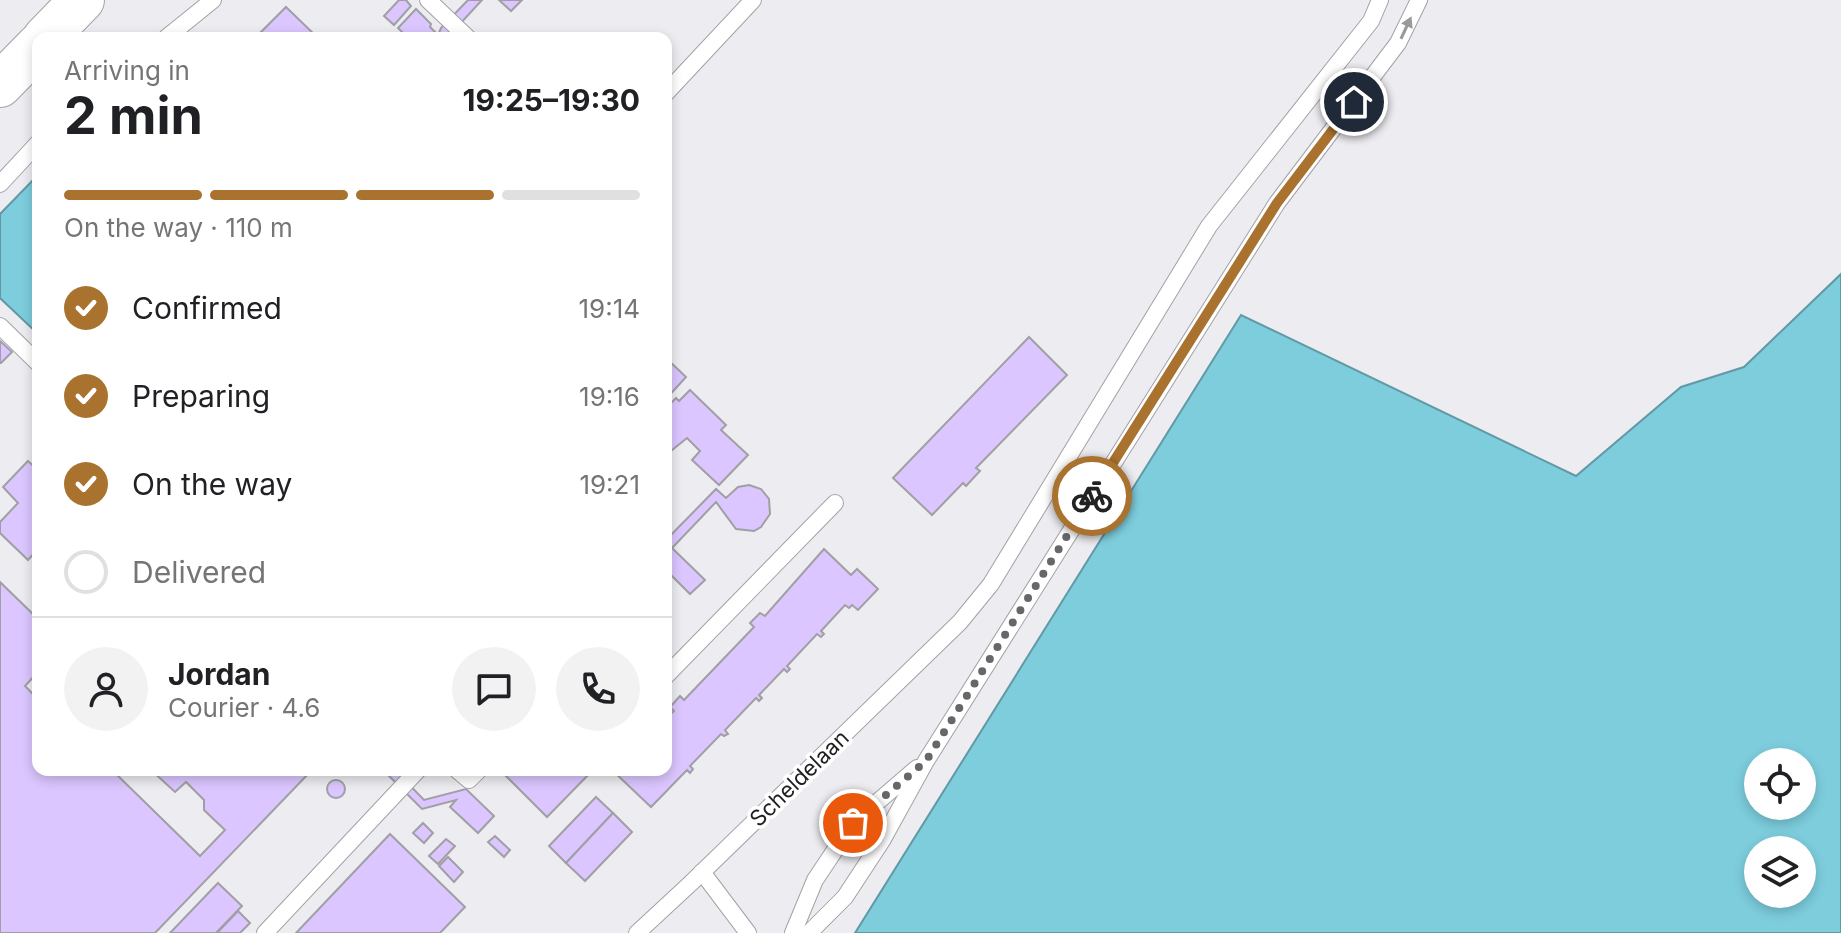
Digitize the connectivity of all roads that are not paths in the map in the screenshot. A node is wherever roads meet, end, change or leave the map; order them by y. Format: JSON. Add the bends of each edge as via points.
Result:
{"nodes":[{"id":1,"x":82,"y":0,"type":"edge"},
{"id":2,"x":213,"y":0,"type":"edge"},
{"id":3,"x":428,"y":0,"type":"edge"},
{"id":4,"x":753,"y":0,"type":"edge"},
{"id":5,"x":1380,"y":0,"type":"edge"},
{"id":6,"x":1419,"y":0,"type":"edge"},
{"id":7,"x":51,"y":32,"type":"edge"},
{"id":8,"x":173,"y":32,"type":"edge"},
{"id":9,"x":462,"y":32,"type":"edge"},
{"id":10,"x":32,"y":52,"type":"edge"},
{"id":11,"x":0,"y":85,"type":"edge"},
{"id":12,"x":672,"y":87,"type":"edge"},
{"id":13,"x":32,"y":149,"type":"edge"},
{"id":14,"x":0,"y":184,"type":"edge"},
{"id":15,"x":0,"y":326,"type":"edge"},
{"id":16,"x":32,"y":357,"type":"edge"},
{"id":17,"x":835,"y":503,"type":"dead end"},
{"id":18,"x":672,"y":670,"type":"edge"},
{"id":19,"x":926,"y":761,"type":"junction"},
{"id":20,"x":412,"y":776,"type":"edge"},
{"id":21,"x":702,"y":872,"type":"junction"},
{"id":22,"x":265,"y":933,"type":"edge"},
{"id":23,"x":637,"y":933,"type":"edge"},
{"id":24,"x":748,"y":933,"type":"edge"},
{"id":25,"x":793,"y":933,"type":"edge"},
{"id":26,"x":809,"y":933,"type":"edge"}],
"edges":[{"from":1,"to":7,"type":"main road"},
{"from":2,"to":8,"type":"lane"},
{"from":3,"to":9,"type":"lane"},
{"from":4,"to":12,"type":"lane"},
{"from":5,"to":21,"type":"lane","name":"Scheldelaan","via":[[1371,21],[1209,226],[991,584],[960,622]]},
{"from":19,"to":6,"type":"lane","one_way":true,"via":[[1277,203],[1398,43]]},
{"from":10,"to":11,"type":"main road"},
{"from":13,"to":14,"type":"lane"},
{"from":15,"to":16,"type":"lane"},
{"from":17,"to":18,"type":"lane"},
{"from":19,"to":25,"type":"lane","via":[[853,823],[815,880]]},
{"from":19,"to":26,"type":"lane","via":[[845,897]]},
{"from":20,"to":22,"type":"lane"},
{"from":21,"to":23,"type":"lane","name":"Scheldelaan"},
{"from":21,"to":24,"type":"lane"}]}
